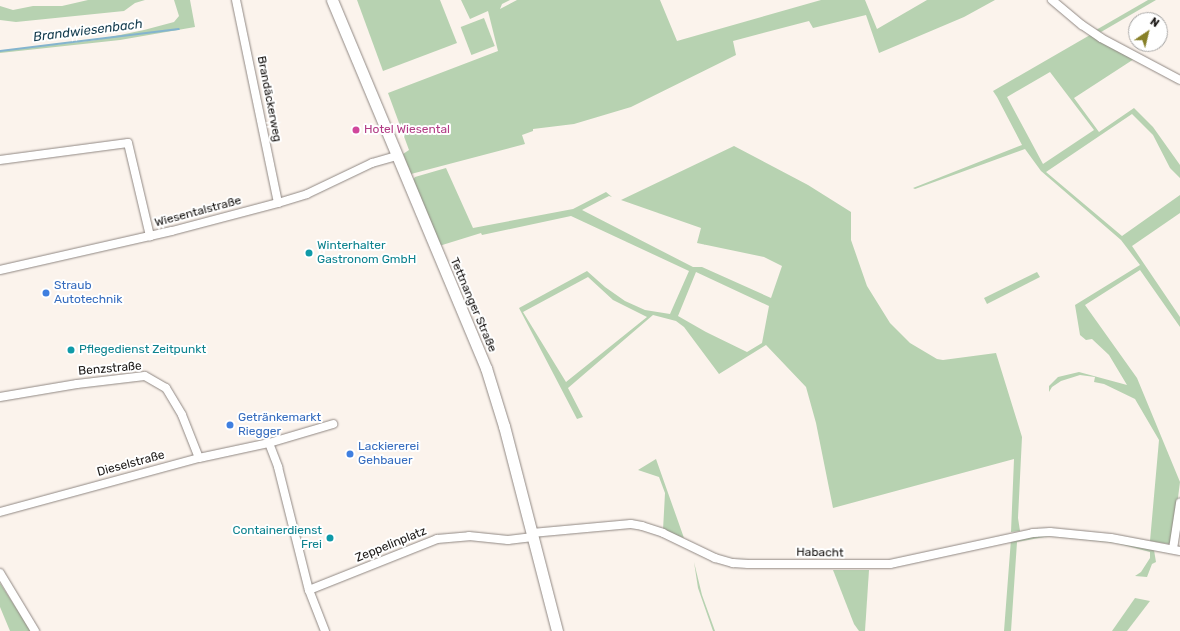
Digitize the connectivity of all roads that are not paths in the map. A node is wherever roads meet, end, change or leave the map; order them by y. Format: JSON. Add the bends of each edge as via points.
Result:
{"nodes":[{"id":1,"x":236,"y":0,"type":"edge"},
{"id":2,"x":332,"y":0,"type":"edge"},
{"id":3,"x":1052,"y":0,"type":"edge"},
{"id":4,"x":1180,"y":80,"type":"edge"},
{"id":5,"x":396,"y":156,"type":"junction"},
{"id":6,"x":0,"y":160,"type":"edge"},
{"id":7,"x":278,"y":203,"type":"junction"},
{"id":8,"x":150,"y":236,"type":"junction"},
{"id":9,"x":0,"y":270,"type":"edge"},
{"id":10,"x":0,"y":397,"type":"edge"},
{"id":11,"x":333,"y":424,"type":"dead end"},
{"id":12,"x":269,"y":443,"type":"junction"},
{"id":13,"x":199,"y":458,"type":"junction"},
{"id":14,"x":1180,"y":503,"type":"edge"},
{"id":15,"x":0,"y":512,"type":"edge"},
{"id":16,"x":532,"y":535,"type":"junction"},
{"id":17,"x":1177,"y":550,"type":"edge"},
{"id":18,"x":0,"y":573,"type":"edge"},
{"id":19,"x":309,"y":590,"type":"junction"},
{"id":20,"x":35,"y":631,"type":"edge"},
{"id":21,"x":325,"y":631,"type":"edge"},
{"id":22,"x":557,"y":631,"type":"edge"}],
"edges":[{"from":1,"to":7,"type":"street","name":"Brandäckerweg"},
{"from":2,"to":5,"type":"main road","name":"Tettnanger Straße"},
{"from":3,"to":4,"type":"street","via":[[1101,38]]},
{"from":5,"to":7,"type":"street","name":"Wiesentalstraße","via":[[372,164],[307,194]]},
{"from":5,"to":16,"type":"main road","name":"Tettnanger Straße","via":[[486,368]]},
{"from":6,"to":8,"type":"street","via":[[128,143]]},
{"from":7,"to":8,"type":"street","name":"Wiesentalstraße"},
{"from":8,"to":9,"type":"street","name":"Wiesentalstraße"},
{"from":10,"to":13,"type":"street","name":"Benzstraße","via":[[145,376],[166,388],[182,415]]},
{"from":11,"to":12,"type":"street","name":"Dieselstraße"},
{"from":12,"to":13,"type":"street","name":"Dieselstraße"},
{"from":12,"to":19,"type":"street","via":[[278,467]]},
{"from":13,"to":15,"type":"street","name":"Dieselstraße"},
{"from":14,"to":17,"type":"street"},
{"from":16,"to":17,"type":"street","name":"Habacht","via":[[631,524],[663,532],[715,558],[733,563],[890,564],[1033,533],[1072,533]]},
{"from":16,"to":19,"type":"street","name":"Zeppelinplatz","via":[[508,540],[469,536],[437,539]]},
{"from":16,"to":22,"type":"main road","name":"Tettnanger Straße"},
{"from":18,"to":20,"type":"street"},
{"from":19,"to":21,"type":"street"}]}
